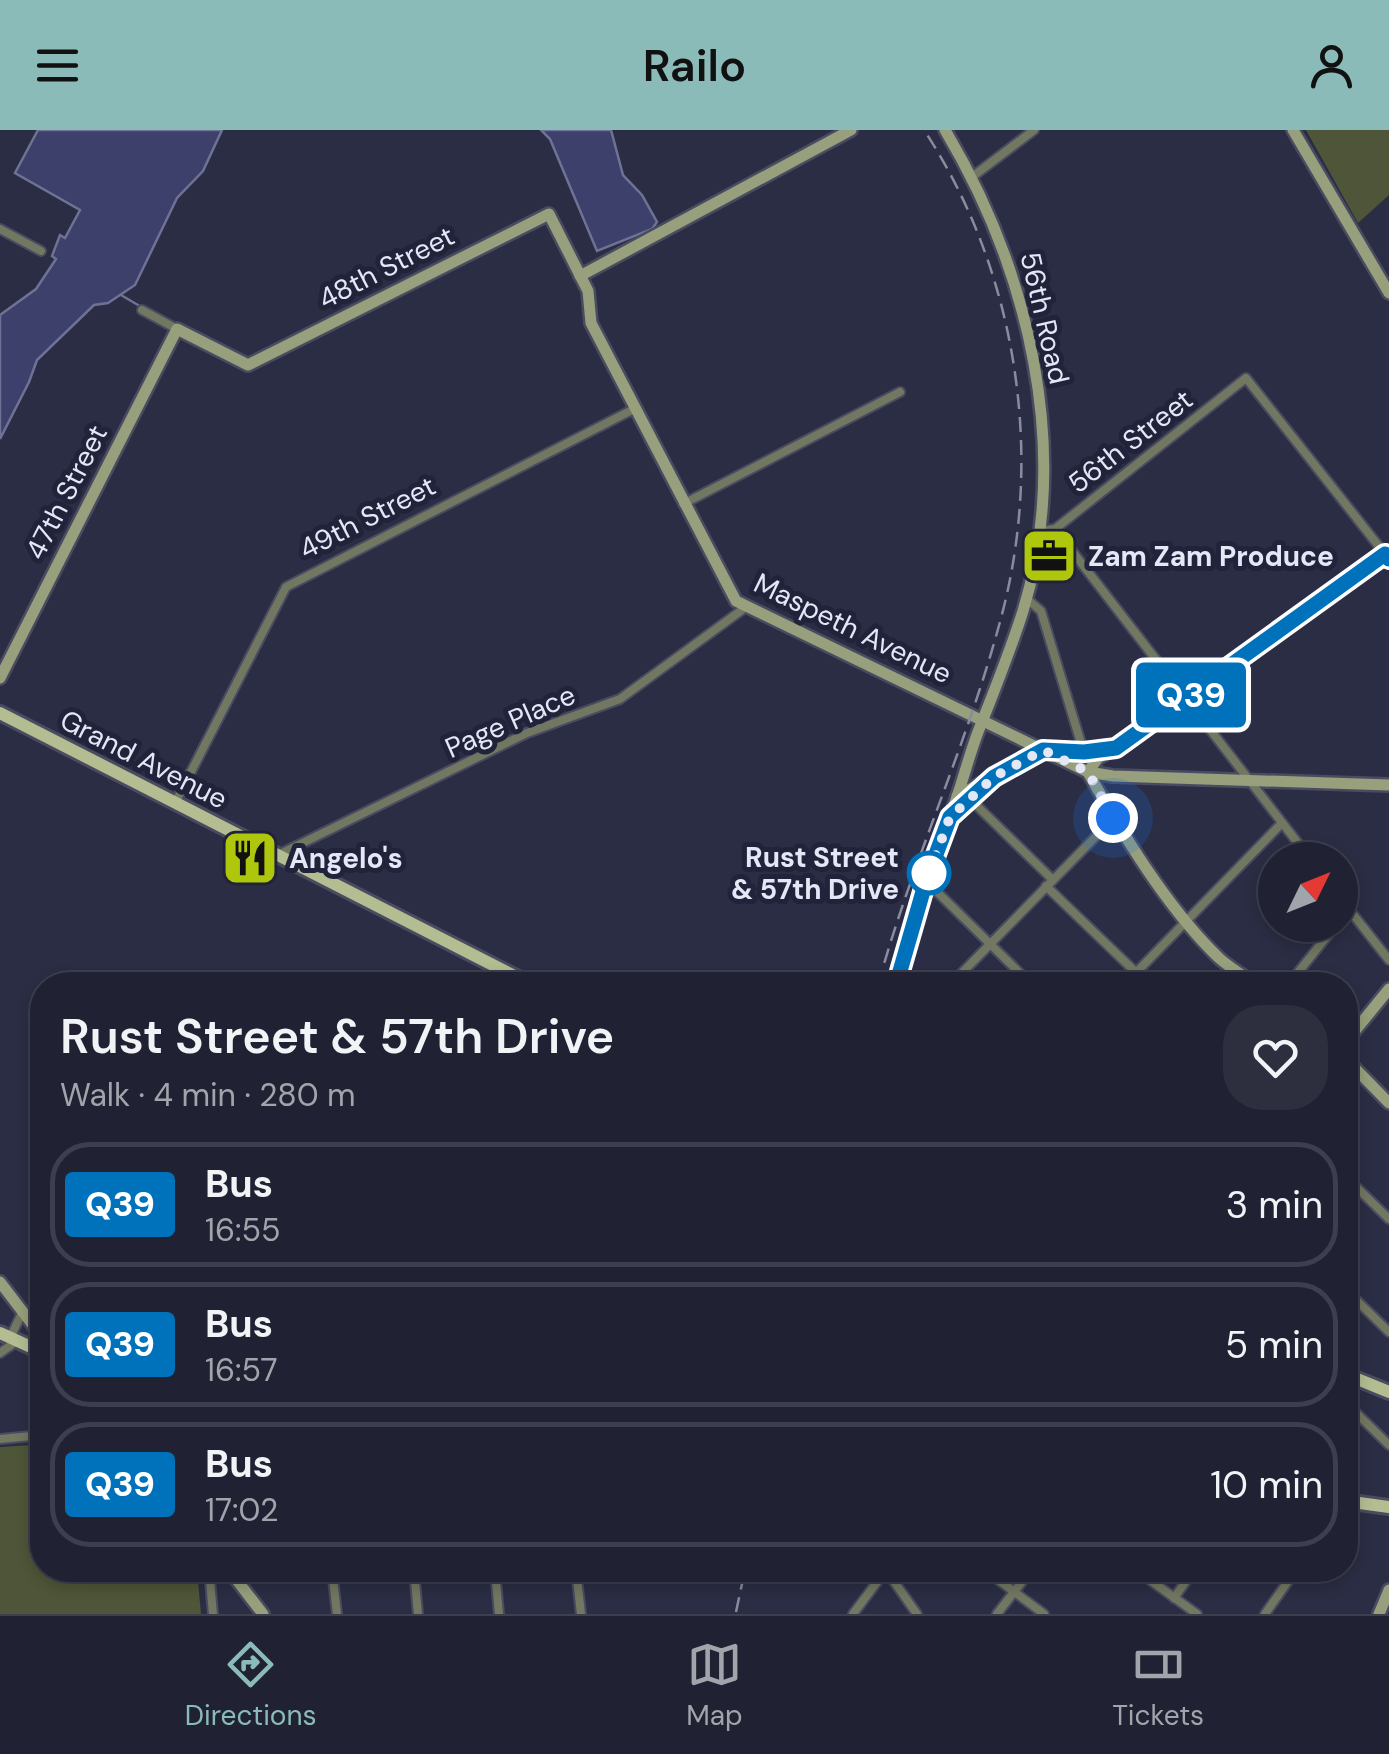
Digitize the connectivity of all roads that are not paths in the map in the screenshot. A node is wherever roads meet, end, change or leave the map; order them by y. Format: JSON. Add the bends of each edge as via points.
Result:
{"nodes":[{"id":1,"x":851,"y":130,"type":"edge"},
{"id":2,"x":945,"y":130,"type":"edge"},
{"id":3,"x":1034,"y":130,"type":"edge"},
{"id":4,"x":1293,"y":130,"type":"edge"},
{"id":5,"x":972,"y":176,"type":"junction"},
{"id":6,"x":548,"y":214,"type":"joint"},
{"id":7,"x":0,"y":229,"type":"edge"},
{"id":8,"x":41,"y":251,"type":"dead end"},
{"id":9,"x":580,"y":276,"type":"junction"},
{"id":10,"x":1389,"y":293,"type":"edge"},
{"id":11,"x":142,"y":310,"type":"dead end"},
{"id":12,"x":177,"y":329,"type":"junction"},
{"id":13,"x":900,"y":392,"type":"dead end"},
{"id":14,"x":634,"y":409,"type":"junction"},
{"id":15,"x":683,"y":504,"type":"junction"},
{"id":16,"x":1055,"y":529,"type":"junction"},
{"id":17,"x":1040,"y":532,"type":"junction"},
{"id":18,"x":1388,"y":555,"type":"edge"},
{"id":19,"x":1026,"y":598,"type":"junction"},
{"id":20,"x":746,"y":606,"type":"junction"},
{"id":21,"x":0,"y":678,"type":"edge"},
{"id":22,"x":1185,"y":699,"type":"junction"},
{"id":23,"x":0,"y":713,"type":"edge"},
{"id":24,"x":984,"y":719,"type":"junction"},
{"id":25,"x":1116,"y":748,"type":"junction"},
{"id":26,"x":1043,"y":750,"type":"junction"},
{"id":27,"x":1084,"y":752,"type":"junction"},
{"id":28,"x":1088,"y":772,"type":"junction"},
{"id":29,"x":1250,"y":781,"type":"junction"},
{"id":30,"x":1389,"y":785,"type":"edge"},
{"id":31,"x":964,"y":797,"type":"junction"},
{"id":32,"x":175,"y":803,"type":"junction"},
{"id":33,"x":1113,"y":818,"type":"junction"},
{"id":34,"x":1282,"y":823,"type":"junction"},
{"id":35,"x":1297,"y":842,"type":"edge"},
{"id":36,"x":279,"y":855,"type":"junction"},
{"id":37,"x":926,"y":881,"type":"junction"},
{"id":38,"x":1049,"y":882,"type":"junction"},
{"id":39,"x":1358,"y":920,"type":"edge"},
{"id":40,"x":1188,"y":922,"type":"junction"},
{"id":41,"x":1323,"y":942,"type":"edge"},
{"id":42,"x":990,"y":944,"type":"junction"},
{"id":43,"x":1389,"y":960,"type":"edge"},
{"id":44,"x":900,"y":970,"type":"edge"},
{"id":45,"x":507,"y":972,"type":"edge"},
{"id":46,"x":963,"y":972,"type":"edge"},
{"id":47,"x":1019,"y":972,"type":"edge"},
{"id":48,"x":1135,"y":972,"type":"edge"},
{"id":49,"x":1137,"y":972,"type":"edge"},
{"id":50,"x":1238,"y":972,"type":"edge"},
{"id":51,"x":1298,"y":972,"type":"edge"},
{"id":52,"x":1389,"y":988,"type":"edge"},
{"id":53,"x":1358,"y":1027,"type":"edge"},
{"id":54,"x":1358,"y":1071,"type":"edge"},
{"id":55,"x":1389,"y":1102,"type":"edge"},
{"id":56,"x":1358,"y":1189,"type":"edge"},
{"id":57,"x":1389,"y":1220,"type":"edge"},
{"id":58,"x":0,"y":1282,"type":"edge"},
{"id":59,"x":1358,"y":1302,"type":"edge"},
{"id":60,"x":23,"y":1311,"type":"junction"},
{"id":61,"x":30,"y":1321,"type":"edge"},
{"id":62,"x":1389,"y":1332,"type":"edge"},
{"id":63,"x":9,"y":1338,"type":"edge"},
{"id":64,"x":0,"y":1353,"type":"edge"},
{"id":65,"x":1358,"y":1379,"type":"edge"},
{"id":66,"x":1389,"y":1392,"type":"edge"},
{"id":67,"x":1358,"y":1415,"type":"edge"},
{"id":68,"x":30,"y":1436,"type":"edge"},
{"id":69,"x":0,"y":1439,"type":"edge"},
{"id":70,"x":1389,"y":1445,"type":"edge"},
{"id":71,"x":1358,"y":1503,"type":"edge"},
{"id":72,"x":1389,"y":1508,"type":"edge"},
{"id":73,"x":210,"y":1582,"type":"edge"},
{"id":74,"x":238,"y":1582,"type":"edge"},
{"id":75,"x":333,"y":1582,"type":"edge"},
{"id":76,"x":415,"y":1582,"type":"edge"},
{"id":77,"x":496,"y":1582,"type":"edge"},
{"id":78,"x":577,"y":1582,"type":"edge"},
{"id":79,"x":877,"y":1582,"type":"edge"},
{"id":80,"x":894,"y":1582,"type":"edge"},
{"id":81,"x":1001,"y":1582,"type":"edge"},
{"id":82,"x":1022,"y":1582,"type":"edge"},
{"id":83,"x":1152,"y":1582,"type":"edge"},
{"id":84,"x":1185,"y":1582,"type":"edge"},
{"id":85,"x":1288,"y":1582,"type":"edge"},
{"id":86,"x":1389,"y":1590,"type":"edge"},
{"id":87,"x":1014,"y":1592,"type":"junction"},
{"id":88,"x":1174,"y":1598,"type":"junction"},
{"id":89,"x":214,"y":1614,"type":"edge"},
{"id":90,"x":263,"y":1614,"type":"edge"},
{"id":91,"x":337,"y":1614,"type":"edge"},
{"id":92,"x":418,"y":1614,"type":"edge"},
{"id":93,"x":500,"y":1614,"type":"edge"},
{"id":94,"x":581,"y":1614,"type":"edge"},
{"id":95,"x":853,"y":1614,"type":"edge"},
{"id":96,"x":917,"y":1614,"type":"edge"},
{"id":97,"x":997,"y":1614,"type":"edge"},
{"id":98,"x":1044,"y":1614,"type":"edge"},
{"id":99,"x":1196,"y":1614,"type":"edge"},
{"id":100,"x":1265,"y":1614,"type":"edge"},
{"id":101,"x":1379,"y":1614,"type":"edge"}],
"edges":[{"from":1,"to":9,"type":"main road"},
{"from":2,"to":5,"type":"main road","name":"56th Road"},
{"from":3,"to":5,"type":"street"},
{"from":4,"to":10,"type":"main road"},
{"from":5,"to":17,"type":"main road","name":"56th Road","via":[[1003,249],[1034,366],[1042,424]]},
{"from":6,"to":9,"type":"main road","name":"Maspeth Avenue"},
{"from":6,"to":12,"type":"main road","name":"48th Street","via":[[248,365]]},
{"from":7,"to":8,"type":"street"},
{"from":9,"to":14,"type":"main road","name":"Maspeth Avenue","via":[[592,324]]},
{"from":11,"to":12,"type":"street"},
{"from":12,"to":21,"type":"main road","name":"47th Street"},
{"from":13,"to":15,"type":"street"},
{"from":14,"to":15,"type":"main road","name":"Maspeth Avenue"},
{"from":14,"to":32,"type":"street","name":"49th Street","via":[[286,587]]},
{"from":15,"to":20,"type":"main road","name":"Maspeth Avenue","via":[[729,592]]},
{"from":16,"to":17,"type":"street","name":"56th Street"},
{"from":16,"to":18,"type":"street","name":"56th Street","via":[[1246,378]]},
{"from":16,"to":22,"type":"street"},
{"from":17,"to":19,"type":"main road","name":"56th Road"},
{"from":18,"to":22,"type":"main road"},
{"from":19,"to":24,"type":"main road","name":"56th Road"},
{"from":19,"to":27,"type":"street","via":[[1042,610]]},
{"from":20,"to":24,"type":"main road","name":"Maspeth Avenue"},
{"from":20,"to":36,"type":"street","name":"Page Place","via":[[620,699],[528,733]]},
{"from":22,"to":25,"type":"main road"},
{"from":22,"to":29,"type":"street"},
{"from":23,"to":32,"type":"main road","name":"Grand Avenue"},
{"from":24,"to":26,"type":"main road","name":"Maspeth Avenue"},
{"from":24,"to":31,"type":"main road","name":"56th Road"},
{"from":25,"to":27,"type":"main road"},
{"from":25,"to":28,"type":"main road"},
{"from":26,"to":27,"type":"main road"},
{"from":26,"to":28,"type":"main road","name":"Maspeth Avenue"},
{"from":26,"to":31,"type":"main road"},
{"from":28,"to":29,"type":"main road"},
{"from":28,"to":33,"type":"main road"},
{"from":29,"to":30,"type":"main road"},
{"from":29,"to":34,"type":"street"},
{"from":31,"to":37,"type":"main road","name":"56th Road"},
{"from":31,"to":38,"type":"street"},
{"from":32,"to":36,"type":"main road","name":"Grand Avenue"},
{"from":33,"to":38,"type":"street"},
{"from":33,"to":40,"type":"main road"},
{"from":34,"to":35,"type":"street"},
{"from":34,"to":40,"type":"street"},
{"from":36,"to":45,"type":"main road","name":"Grand Avenue"},
{"from":37,"to":42,"type":"street"},
{"from":37,"to":44,"type":"main road","name":"56th Road"},
{"from":38,"to":42,"type":"street"},
{"from":38,"to":48,"type":"street"},
{"from":39,"to":43,"type":"street"},
{"from":40,"to":49,"type":"street"},
{"from":40,"to":50,"type":"main road"},
{"from":41,"to":51,"type":"street"},
{"from":42,"to":46,"type":"street"},
{"from":42,"to":47,"type":"street"},
{"from":52,"to":53,"type":"main road"},
{"from":54,"to":55,"type":"main road"},
{"from":56,"to":57,"type":"street"},
{"from":58,"to":60,"type":"main road"},
{"from":59,"to":62,"type":"street"},
{"from":60,"to":61,"type":"main road"},
{"from":60,"to":63,"type":"street"},
{"from":63,"to":64,"type":"street"},
{"from":65,"to":66,"type":"main road"},
{"from":67,"to":70,"type":"street"},
{"from":68,"to":69,"type":"street"},
{"from":71,"to":72,"type":"main road"},
{"from":73,"to":89,"type":"street"},
{"from":74,"to":90,"type":"main road"},
{"from":75,"to":91,"type":"street"},
{"from":76,"to":92,"type":"street"},
{"from":77,"to":93,"type":"street"},
{"from":78,"to":94,"type":"street"},
{"from":79,"to":95,"type":"street"},
{"from":80,"to":96,"type":"street"},
{"from":81,"to":87,"type":"street"},
{"from":82,"to":87,"type":"street"},
{"from":83,"to":88,"type":"street"},
{"from":84,"to":88,"type":"street"},
{"from":85,"to":100,"type":"street"},
{"from":86,"to":101,"type":"main road"},
{"from":87,"to":97,"type":"street"},
{"from":87,"to":98,"type":"street"},
{"from":88,"to":99,"type":"street"}]}
